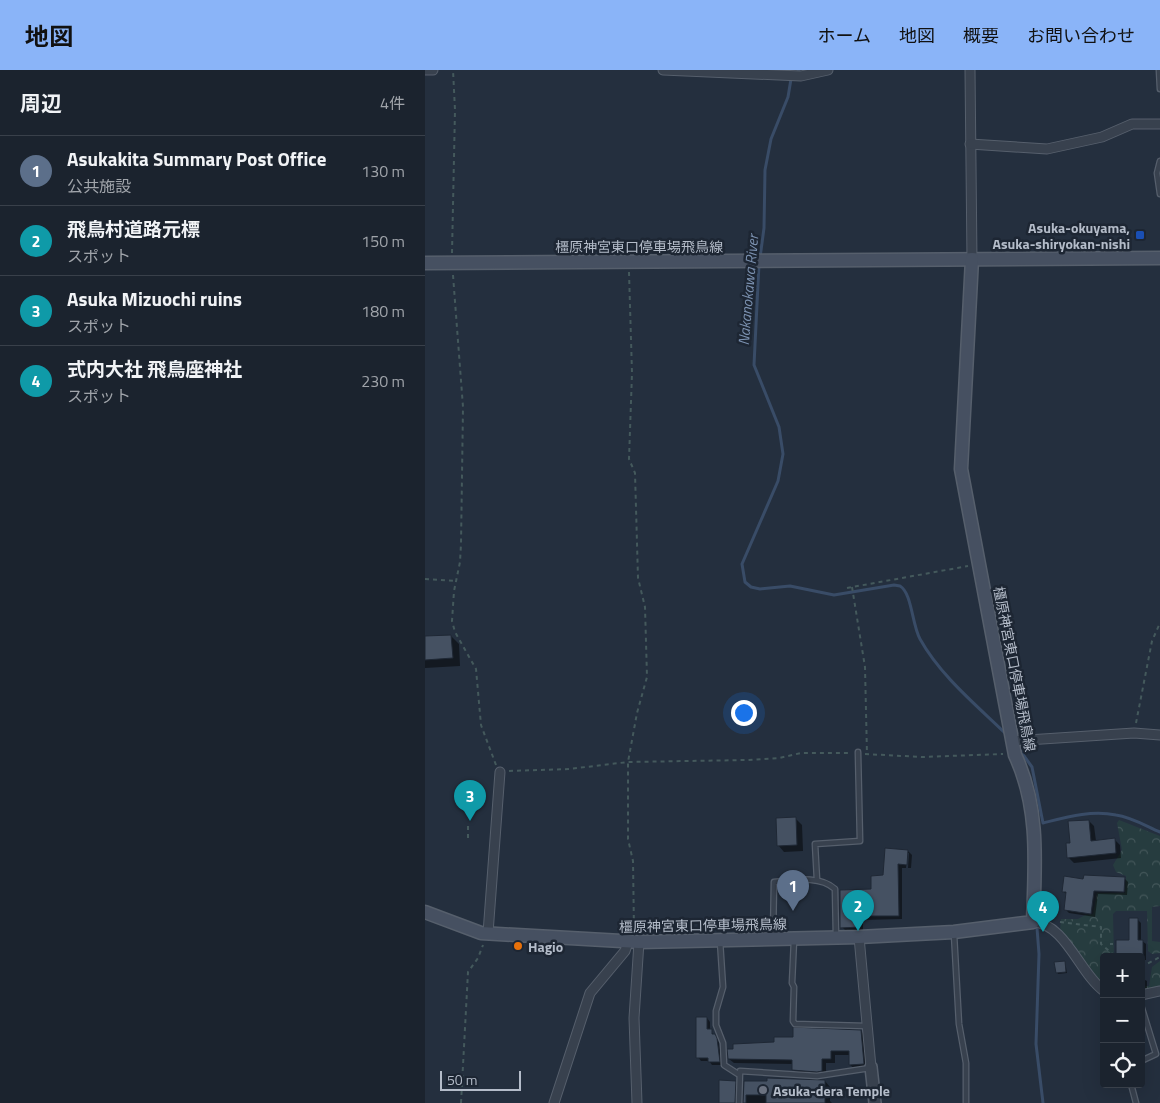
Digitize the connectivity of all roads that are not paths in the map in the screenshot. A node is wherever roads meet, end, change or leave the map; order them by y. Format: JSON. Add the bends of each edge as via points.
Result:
{"nodes":[{"id":1,"x":425,"y":70,"type":"edge"},
{"id":2,"x":433,"y":70,"type":"edge"},
{"id":3,"x":663,"y":70,"type":"edge"},
{"id":4,"x":828,"y":70,"type":"edge"},
{"id":5,"x":970,"y":70,"type":"edge"},
{"id":6,"x":1159,"y":70,"type":"edge"},
{"id":7,"x":1160,"y":89,"type":"edge"},
{"id":8,"x":1160,"y":124,"type":"edge"},
{"id":9,"x":970,"y":144,"type":"junction"},
{"id":10,"x":1160,"y":161,"type":"edge"},
{"id":11,"x":1160,"y":194,"type":"edge"},
{"id":12,"x":1160,"y":258,"type":"edge"},
{"id":13,"x":972,"y":259,"type":"junction"},
{"id":14,"x":425,"y":264,"type":"edge"},
{"id":15,"x":1160,"y":734,"type":"edge"},
{"id":16,"x":1012,"y":741,"type":"junction"},
{"id":17,"x":858,"y":752,"type":"road end"},
{"id":18,"x":500,"y":772,"type":"road end"},
{"id":19,"x":817,"y":880,"type":"junction"},
{"id":20,"x":425,"y":912,"type":"edge"},
{"id":21,"x":1033,"y":922,"type":"junction"},
{"id":22,"x":954,"y":932,"type":"junction"},
{"id":23,"x":487,"y":933,"type":"junction"},
{"id":24,"x":859,"y":937,"type":"junction"},
{"id":25,"x":773,"y":938,"type":"junction"},
{"id":26,"x":794,"y":938,"type":"junction"},
{"id":27,"x":837,"y":938,"type":"junction"},
{"id":28,"x":720,"y":940,"type":"junction"},
{"id":29,"x":633,"y":942,"type":"junction"},
{"id":30,"x":1100,"y":986,"type":"edge"},
{"id":31,"x":1160,"y":991,"type":"edge"},
{"id":32,"x":1145,"y":994,"type":"edge"},
{"id":33,"x":1145,"y":1017,"type":"edge"},
{"id":34,"x":867,"y":1026,"type":"junction"},
{"id":35,"x":1145,"y":1059,"type":"edge"},
{"id":36,"x":871,"y":1068,"type":"junction"},
{"id":37,"x":738,"y":1074,"type":"junction"},
{"id":38,"x":1132,"y":1088,"type":"edge"},
{"id":39,"x":554,"y":1103,"type":"edge"},
{"id":40,"x":637,"y":1103,"type":"edge"},
{"id":41,"x":739,"y":1103,"type":"edge"},
{"id":42,"x":875,"y":1103,"type":"edge"},
{"id":43,"x":966,"y":1103,"type":"edge"},
{"id":44,"x":1136,"y":1103,"type":"edge"}],
"edges":[{"from":1,"to":2,"type":"street"},
{"from":3,"to":4,"type":"street","via":[[801,76]]},
{"from":5,"to":9,"type":"street"},
{"from":6,"to":7,"type":"lane"},
{"from":8,"to":9,"type":"street","via":[[1132,124],[1102,137],[1047,148]]},
{"from":9,"to":13,"type":"street"},
{"from":10,"to":11,"type":"lane","via":[[1157,173]]},
{"from":12,"to":13,"type":"main road","name":"橿原神宮東口停車場飛鳥線"},
{"from":13,"to":14,"type":"main road","name":"橿原神宮東口停車場飛鳥線"},
{"from":13,"to":16,"type":"main road","name":"橿原神宮東口停車場飛鳥線","via":[[961,469]]},
{"from":15,"to":16,"type":"street"},
{"from":16,"to":21,"type":"main road","name":"橿原神宮東口停車場飛鳥線","via":[[1023,772],[1035,830]]},
{"from":17,"to":19,"type":"lane","via":[[860,842],[815,844]]},
{"from":18,"to":23,"type":"street"},
{"from":19,"to":25,"type":"lane","via":[[774,882]]},
{"from":19,"to":27,"type":"lane","via":[[827,881],[835,888]]},
{"from":20,"to":23,"type":"main road","name":"橿原神宮東口停車場飛鳥線"},
{"from":21,"to":22,"type":"main road","name":"橿原神宮東口停車場飛鳥線"},
{"from":21,"to":30,"type":"street","via":[[1043,923],[1056,933]]},
{"from":22,"to":24,"type":"main road","name":"橿原神宮東口停車場飛鳥線"},
{"from":22,"to":43,"type":"lane","via":[[959,1024],[966,1063]]},
{"from":23,"to":29,"type":"main road","name":"橿原神宮東口停車場飛鳥線"},
{"from":24,"to":27,"type":"main road","name":"橿原神宮東口停車場飛鳥線"},
{"from":24,"to":34,"type":"street"},
{"from":25,"to":26,"type":"main road","name":"橿原神宮東口停車場飛鳥線"},
{"from":25,"to":28,"type":"main road","name":"橿原神宮東口停車場飛鳥線"},
{"from":26,"to":27,"type":"main road","name":"橿原神宮東口停車場飛鳥線"},
{"from":26,"to":34,"type":"lane","via":[[791,983],[794,987],[795,1024]]},
{"from":28,"to":29,"type":"main road","name":"橿原神宮東口停車場飛鳥線"},
{"from":28,"to":37,"type":"lane","via":[[723,987],[716,1011],[716,1025],[723,1043],[724,1065]]},
{"from":29,"to":39,"type":"street","via":[[590,993]]},
{"from":29,"to":40,"type":"street"},
{"from":31,"to":32,"type":"street"},
{"from":33,"to":35,"type":"lane","via":[[1157,1054]]},
{"from":34,"to":36,"type":"street"},
{"from":36,"to":37,"type":"lane","via":[[817,1076],[746,1071]]},
{"from":36,"to":42,"type":"street"},
{"from":37,"to":41,"type":"lane"},
{"from":38,"to":44,"type":"lane"}]}
